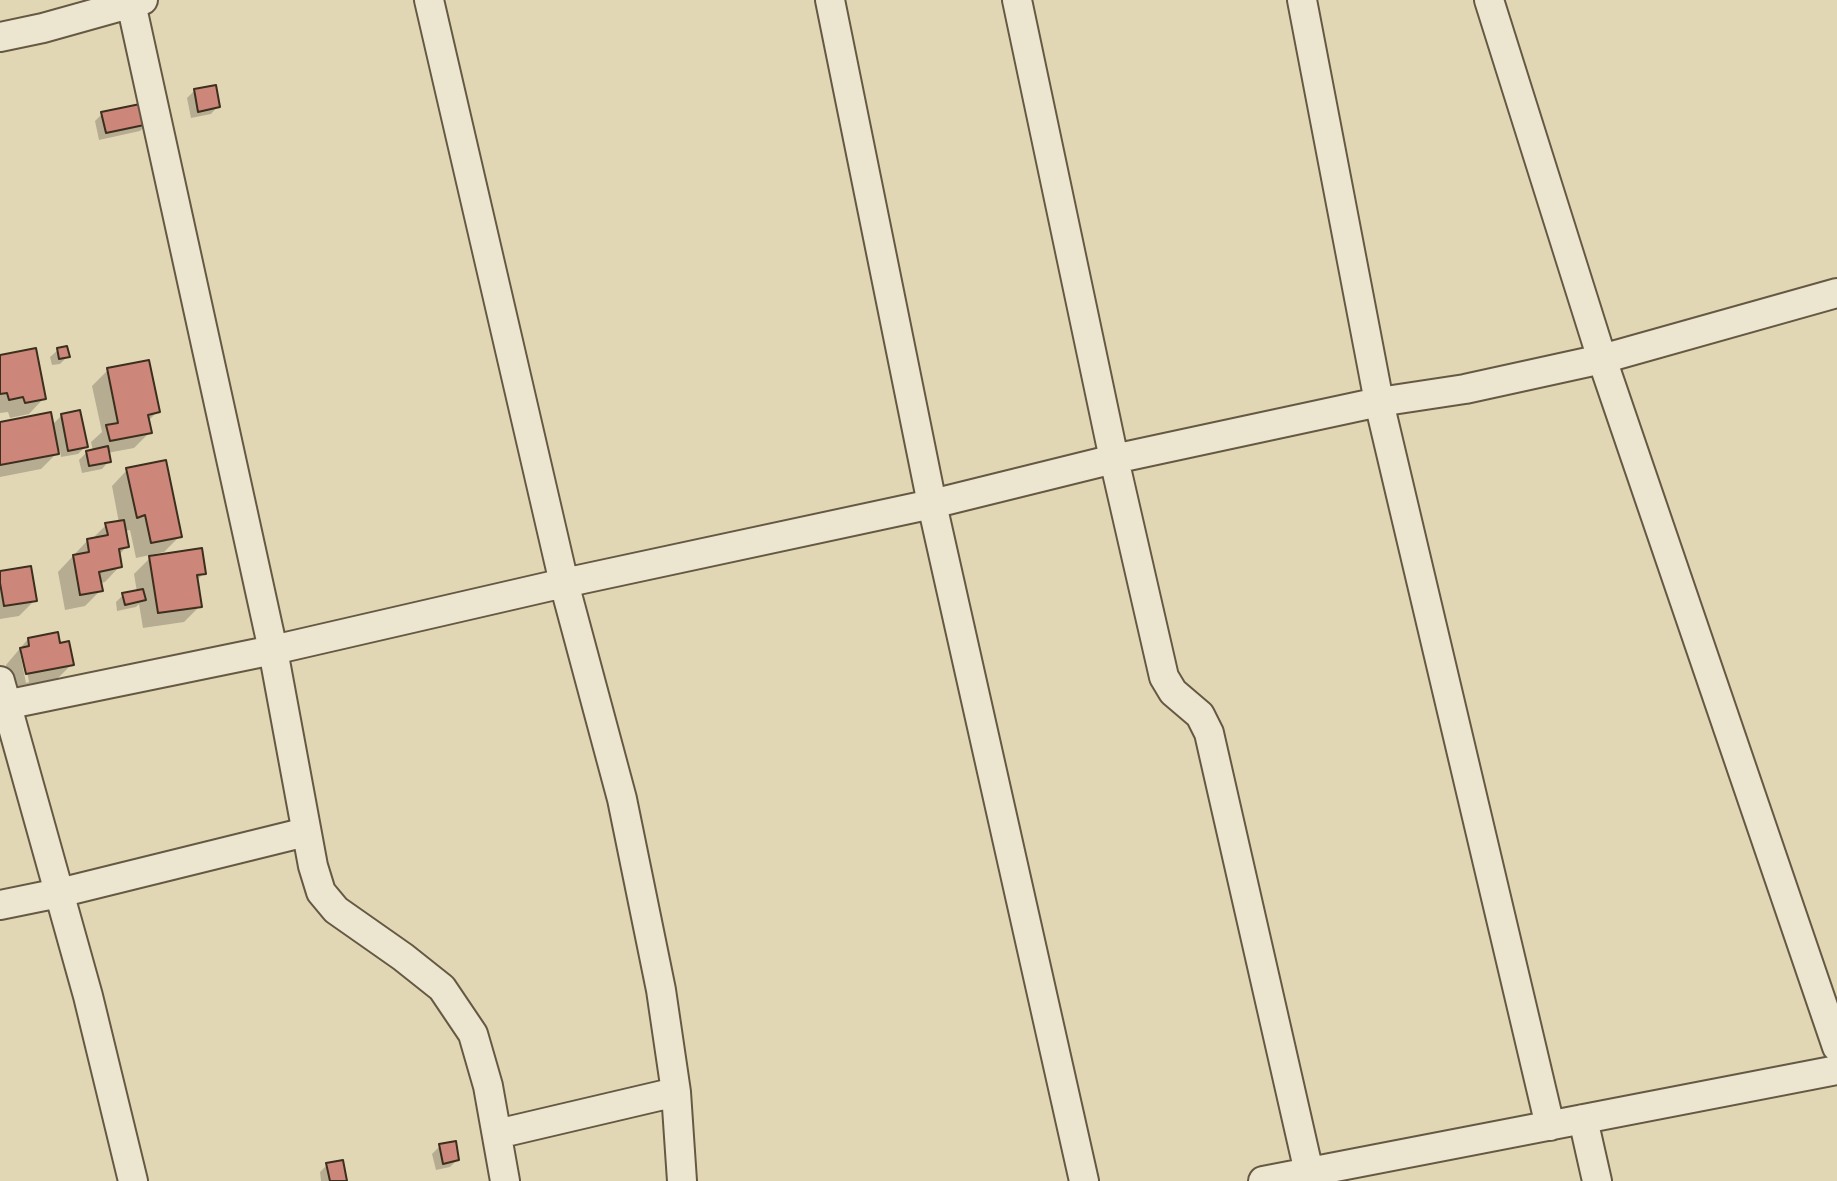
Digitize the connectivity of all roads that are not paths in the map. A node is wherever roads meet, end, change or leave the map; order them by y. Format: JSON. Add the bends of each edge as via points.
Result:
{"nodes":[{"id":1,"x":429,"y":0,"type":"edge"},
{"id":2,"x":830,"y":0,"type":"edge"},
{"id":3,"x":1017,"y":0,"type":"edge"},
{"id":4,"x":1303,"y":0,"type":"edge"},
{"id":5,"x":1489,"y":0,"type":"edge"},
{"id":6,"x":137,"y":2,"type":"edge"},
{"id":7,"x":0,"y":37,"type":"edge"},
{"id":8,"x":1837,"y":293,"type":"edge"},
{"id":9,"x":1602,"y":359,"type":"junction"},
{"id":10,"x":1379,"y":402,"type":"junction"},
{"id":11,"x":1114,"y":459,"type":"junction"},
{"id":12,"x":932,"y":504,"type":"junction"},
{"id":13,"x":565,"y":583,"type":"junction"},
{"id":14,"x":273,"y":650,"type":"junction"},
{"id":15,"x":2,"y":698,"type":"edge"},
{"id":16,"x":306,"y":832,"type":"junction"},
{"id":17,"x":60,"y":893,"type":"junction"},
{"id":18,"x":0,"y":905,"type":"edge"},
{"id":19,"x":1837,"y":1047,"type":"edge"},
{"id":20,"x":1837,"y":1070,"type":"edge"},
{"id":21,"x":676,"y":1092,"type":"junction"},
{"id":22,"x":1583,"y":1119,"type":"junction"},
{"id":23,"x":1550,"y":1126,"type":"junction"},
{"id":24,"x":497,"y":1134,"type":"junction"},
{"id":25,"x":1310,"y":1177,"type":"edge"},
{"id":26,"x":133,"y":1181,"type":"edge"},
{"id":27,"x":505,"y":1181,"type":"edge"},
{"id":28,"x":682,"y":1181,"type":"edge"},
{"id":29,"x":1084,"y":1181,"type":"edge"},
{"id":30,"x":1263,"y":1181,"type":"edge"},
{"id":31,"x":1597,"y":1181,"type":"edge"}],
"edges":[{"from":1,"to":13,"type":"street"},
{"from":2,"to":12,"type":"street"},
{"from":3,"to":11,"type":"street"},
{"from":4,"to":10,"type":"street"},
{"from":5,"to":9,"type":"street"},
{"from":6,"to":7,"type":"street"},
{"from":6,"to":14,"type":"street"},
{"from":8,"to":9,"type":"street"},
{"from":9,"to":10,"type":"street","via":[[1465,389]]},
{"from":9,"to":19,"type":"street"},
{"from":10,"to":11,"type":"street"},
{"from":10,"to":23,"type":"street"},
{"from":11,"to":12,"type":"street"},
{"from":11,"to":25,"type":"street","via":[[1164,677],[1209,733]]},
{"from":12,"to":13,"type":"street"},
{"from":12,"to":29,"type":"street"},
{"from":13,"to":14,"type":"street"},
{"from":13,"to":21,"type":"street","via":[[621,799],[661,990]]},
{"from":14,"to":15,"type":"street"},
{"from":14,"to":16,"type":"street"},
{"from":15,"to":17,"type":"street"},
{"from":16,"to":17,"type":"street"},
{"from":16,"to":24,"type":"street","via":[[321,892],[335,909],[442,988],[473,1034]]},
{"from":17,"to":18,"type":"street"},
{"from":17,"to":26,"type":"street"},
{"from":20,"to":22,"type":"street"},
{"from":21,"to":24,"type":"street"},
{"from":21,"to":28,"type":"street"},
{"from":22,"to":23,"type":"street"},
{"from":22,"to":31,"type":"street"},
{"from":23,"to":25,"type":"street"},
{"from":24,"to":27,"type":"street"},
{"from":25,"to":30,"type":"street"}]}
